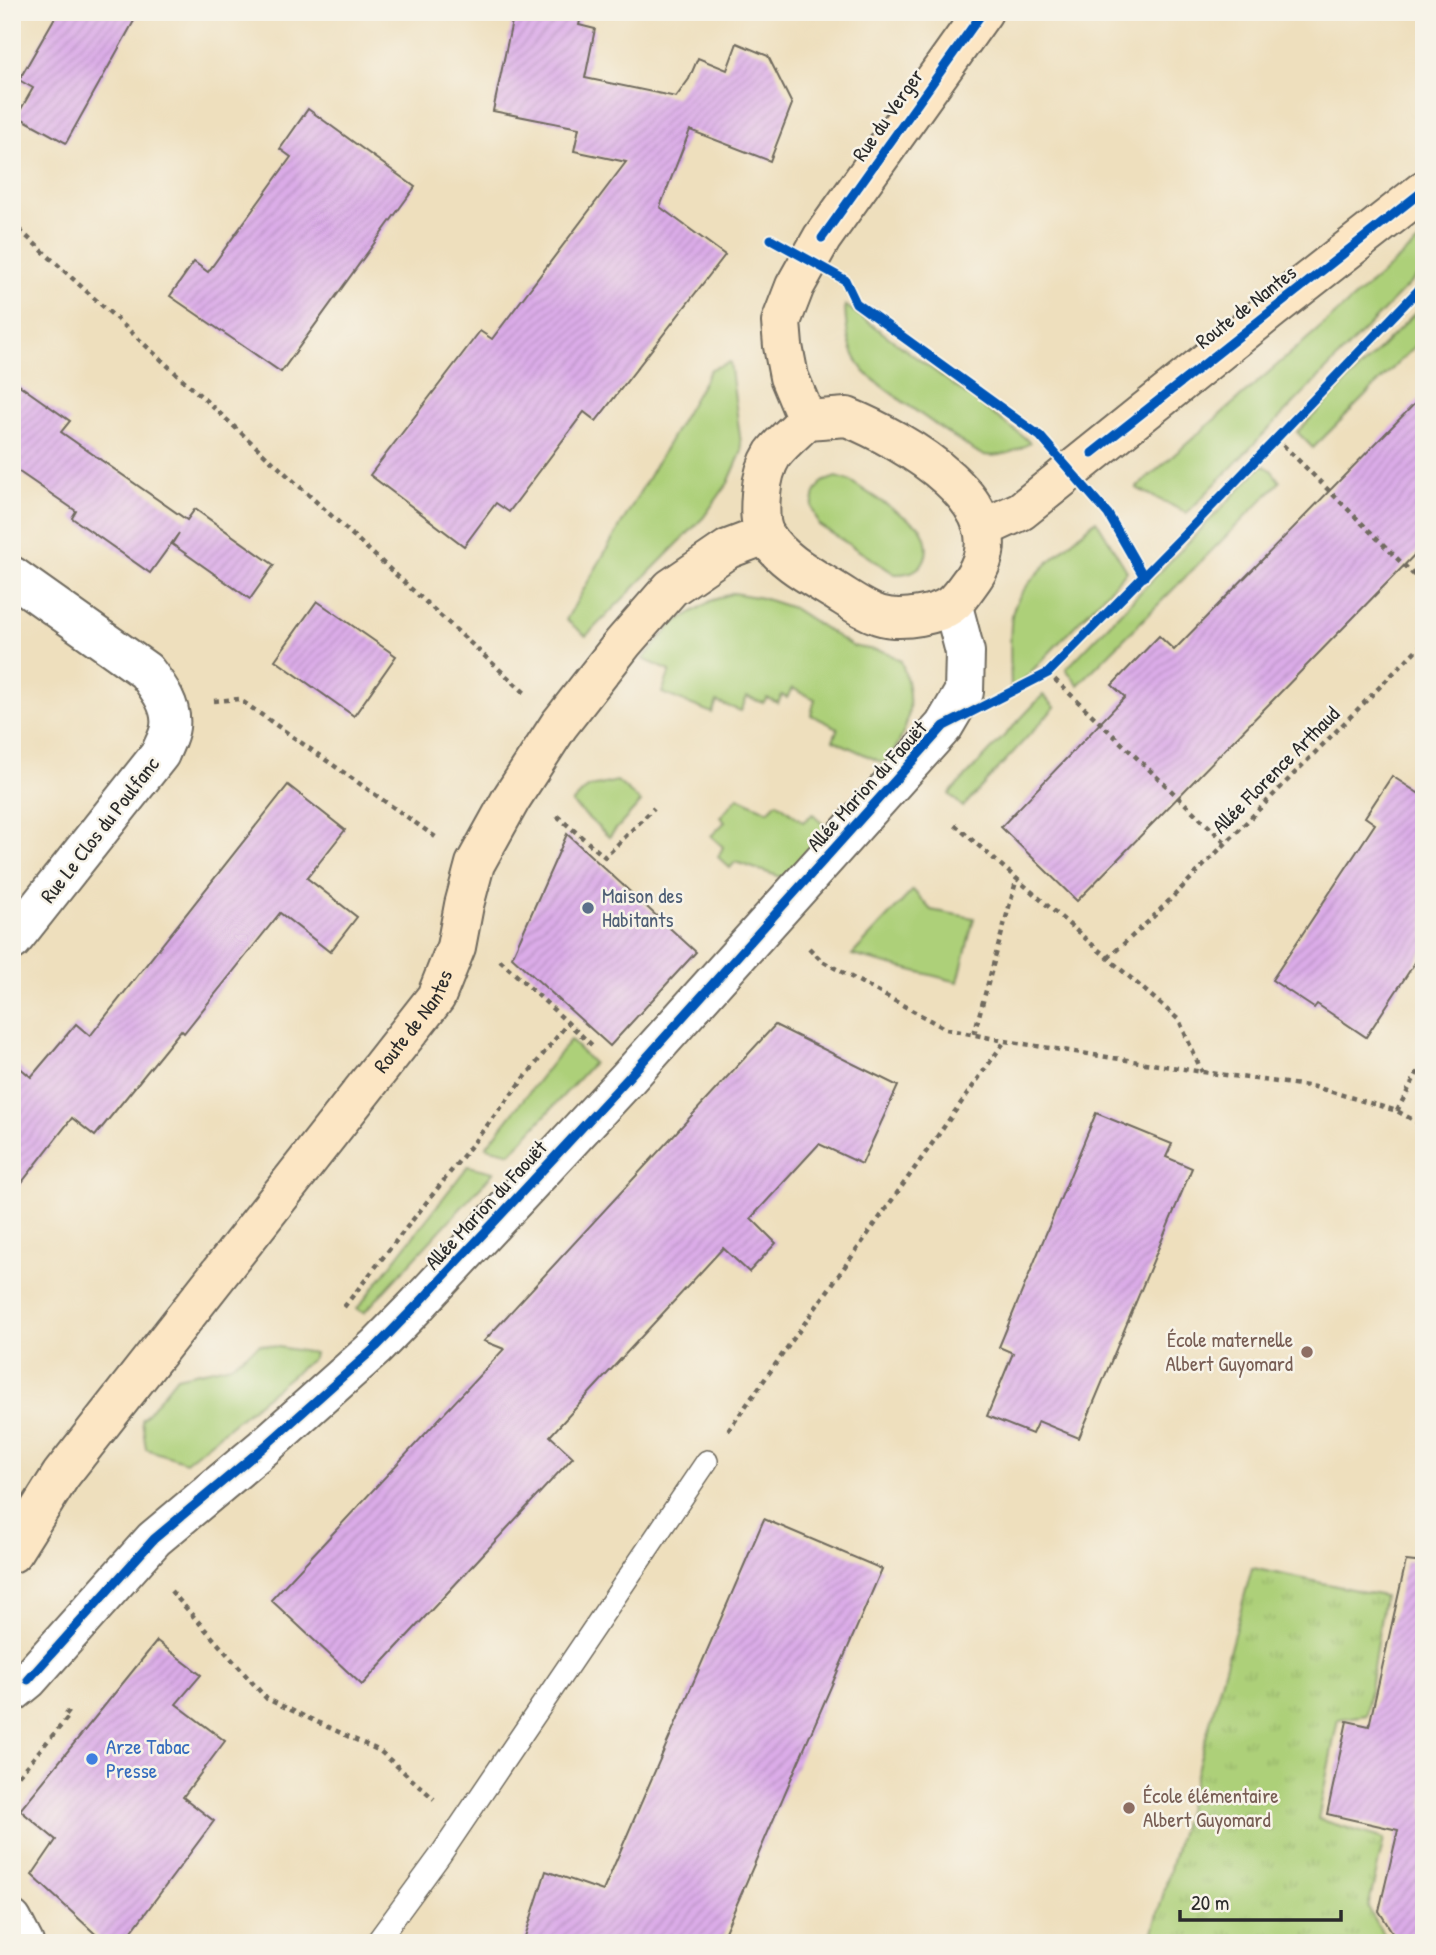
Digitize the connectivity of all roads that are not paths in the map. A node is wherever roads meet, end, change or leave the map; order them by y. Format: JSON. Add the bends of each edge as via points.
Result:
{"nodes":[{"id":1,"x":983,"y":12,"type":"edge"},
{"id":2,"x":1424,"y":190,"type":"edge"},
{"id":3,"x":807,"y":420,"type":"junction"},
{"id":4,"x":984,"y":528,"type":"junction"},
{"id":5,"x":765,"y":535,"type":"junction"},
{"id":6,"x":12,"y":576,"type":"edge"},
{"id":7,"x":953,"y":606,"type":"junction"},
{"id":8,"x":12,"y":941,"type":"edge"},
{"id":9,"x":706,"y":1461,"type":"road end"},
{"id":10,"x":24,"y":1524,"type":"edge"},
{"id":11,"x":12,"y":1553,"type":"edge"},
{"id":12,"x":12,"y":1693,"type":"edge"},
{"id":13,"x":12,"y":1921,"type":"edge"},
{"id":14,"x":24,"y":1943,"type":"edge"},
{"id":15,"x":376,"y":1943,"type":"edge"}],
"edges":[{"from":1,"to":3,"type":"main road","name":"Rue du Verger","via":[[822,238],[795,286],[781,322],[782,346]]},
{"from":2,"to":4,"type":"main road","name":"Route de Nantes","via":[[1021,512]]},
{"from":3,"to":4,"type":"main road","via":[[847,417],[876,429],[941,471],[965,493]]},
{"from":3,"to":5,"type":"main road","via":[[773,455],[762,481],[760,509]]},
{"from":4,"to":7,"type":"main road","via":[[982,564]]},
{"from":5,"to":7,"type":"main road","via":[[785,557],[876,617],[900,619]]},
{"from":5,"to":10,"type":"main road","name":"Route de Nantes","via":[[728,549],[671,588],[559,725],[475,864],[456,947],[436,997]]},
{"from":6,"to":8,"type":"street","name":"Rue Le Clos du Poulfanc","via":[[146,671],[168,705],[170,727],[160,754]]},
{"from":7,"to":12,"type":"street","name":"Allée Marion du Faouët","via":[[965,652],[964,692],[944,726],[629,1077],[376,1347],[154,1539]]},
{"from":9,"to":15,"type":"lane"},
{"from":10,"to":11,"type":"main road","name":"Route de Nantes"},
{"from":13,"to":14,"type":"street"}]}
